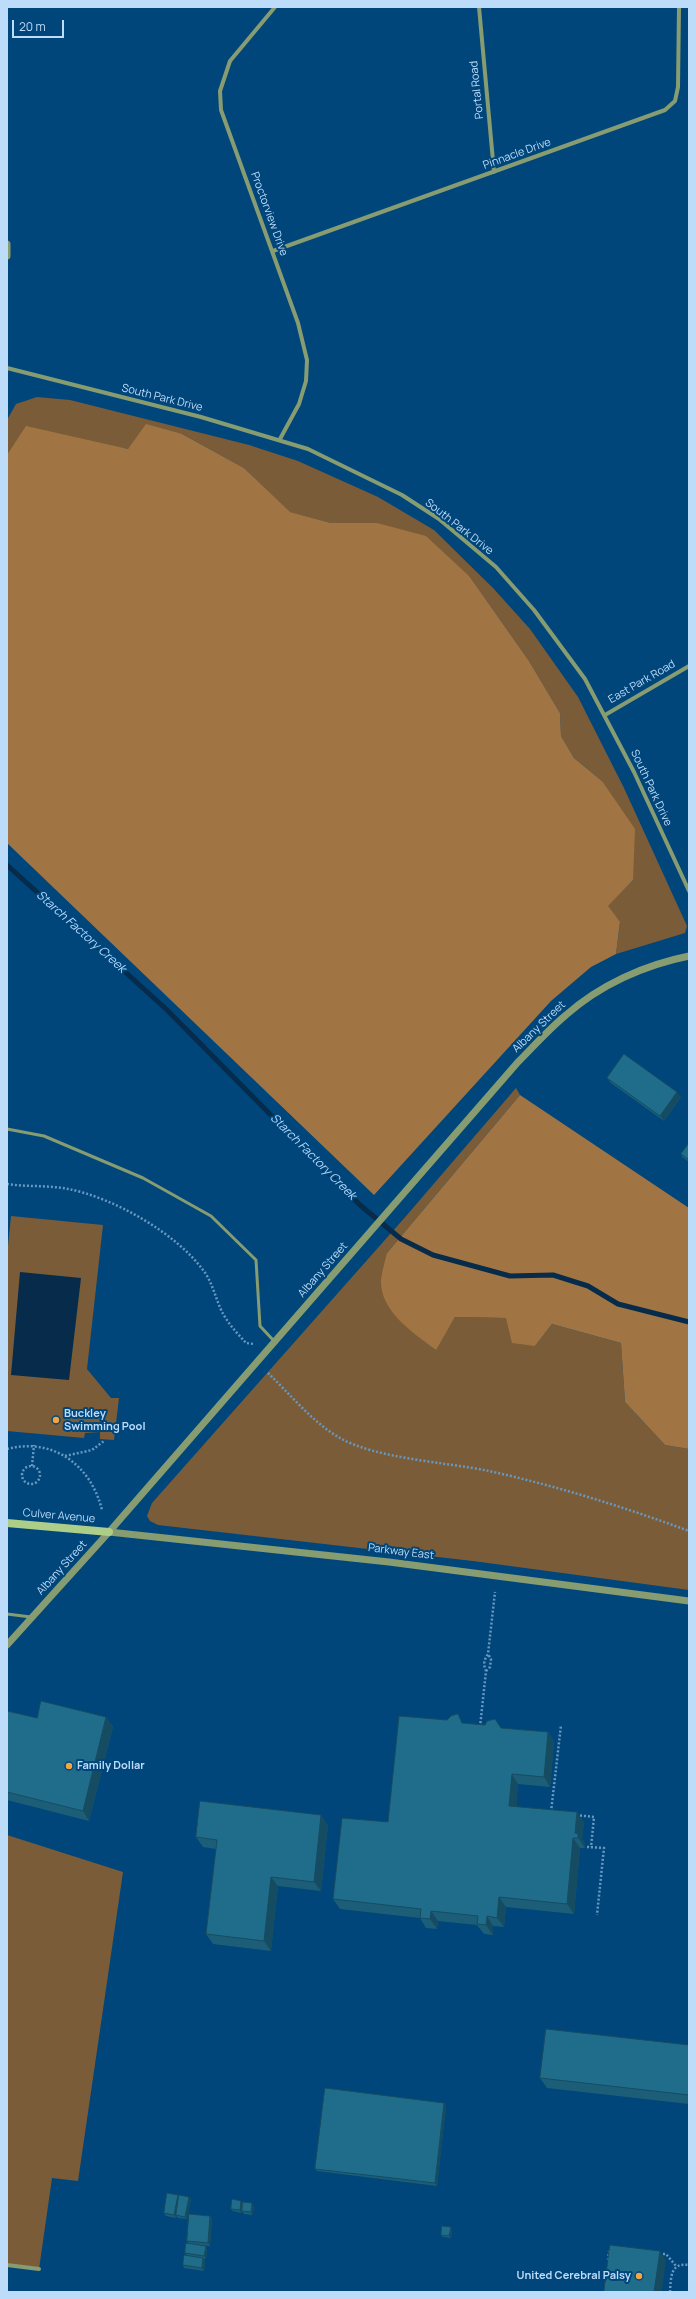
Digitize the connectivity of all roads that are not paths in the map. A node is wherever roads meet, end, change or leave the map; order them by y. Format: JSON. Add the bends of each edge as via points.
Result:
{"nodes":[{"id":1,"x":275,"y":7,"type":"edge"},
{"id":2,"x":479,"y":7,"type":"edge"},
{"id":3,"x":679,"y":7,"type":"edge"},
{"id":4,"x":494,"y":172,"type":"junction"},
{"id":5,"x":7,"y":244,"type":"edge"},
{"id":6,"x":273,"y":251,"type":"junction"},
{"id":7,"x":7,"y":256,"type":"edge"},
{"id":8,"x":7,"y":368,"type":"edge"},
{"id":9,"x":280,"y":440,"type":"junction"},
{"id":10,"x":689,"y":666,"type":"edge"},
{"id":11,"x":605,"y":715,"type":"junction"},
{"id":12,"x":689,"y":891,"type":"edge"},
{"id":13,"x":689,"y":956,"type":"edge"},
{"id":14,"x":7,"y":1129,"type":"edge"},
{"id":15,"x":275,"y":1342,"type":"junction"},
{"id":16,"x":7,"y":1523,"type":"edge"},
{"id":17,"x":110,"y":1532,"type":"junction"},
{"id":18,"x":689,"y":1601,"type":"edge"},
{"id":19,"x":7,"y":1614,"type":"edge"},
{"id":20,"x":32,"y":1617,"type":"junction"},
{"id":21,"x":7,"y":1645,"type":"edge"},
{"id":22,"x":7,"y":2264,"type":"edge"},
{"id":23,"x":39,"y":2269,"type":"dead end"}],
"edges":[{"from":1,"to":6,"type":"street","name":"Proctorview Drive","via":[[230,61],[220,91],[221,110]]},
{"from":2,"to":4,"type":"street","name":"Portal Road"},
{"from":3,"to":4,"type":"street","name":"Pinnacle Drive","via":[[678,87],[675,101],[665,110]]},
{"from":4,"to":6,"type":"street","name":"Pinnacle Drive"},
{"from":5,"to":7,"type":"street"},
{"from":6,"to":9,"type":"street","name":"Proctorview Drive","via":[[298,323],[307,360],[306,381],[299,404]]},
{"from":8,"to":9,"type":"street","name":"South Park Drive","via":[[201,417]]},
{"from":9,"to":11,"type":"street","name":"South Park Drive","via":[[308,449],[402,494],[439,519],[491,563],[534,610],[584,679]]},
{"from":10,"to":11,"type":"street","name":"East Park Road"},
{"from":11,"to":12,"type":"street","name":"South Park Drive"},
{"from":13,"to":15,"type":"street","name":"Albany Street","via":[[628,975],[590,996],[565,1015],[518,1062]]},
{"from":14,"to":15,"type":"lane","via":[[44,1136],[144,1178],[212,1216],[256,1260],[260,1326]]},
{"from":15,"to":17,"type":"street","name":"Albany Street"},
{"from":16,"to":17,"type":"main road","name":"Culver Avenue"},
{"from":17,"to":18,"type":"street","name":"Parkway East","via":[[389,1562]]},
{"from":17,"to":20,"type":"street","name":"Albany Street"},
{"from":19,"to":20,"type":"lane"},
{"from":20,"to":21,"type":"street","name":"Albany Street"},
{"from":22,"to":23,"type":"street"}]}
